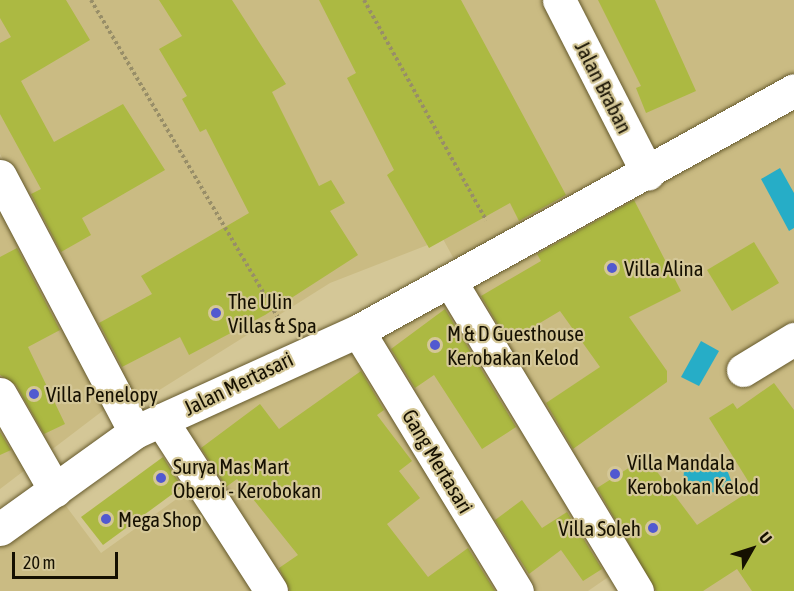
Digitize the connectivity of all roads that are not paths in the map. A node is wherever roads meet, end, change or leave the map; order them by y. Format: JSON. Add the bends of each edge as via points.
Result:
{"nodes":[{"id":1,"x":559,"y":0,"type":"edge"},
{"id":2,"x":794,"y":90,"type":"edge"},
{"id":3,"x":648,"y":174,"type":"junction"},
{"id":4,"x":0,"y":176,"type":"edge"},
{"id":5,"x":450,"y":281,"type":"junction"},
{"id":6,"x":358,"y":331,"type":"junction"},
{"id":7,"x":794,"y":339,"type":"edge"},
{"id":8,"x":743,"y":370,"type":"dead end"},
{"id":9,"x":0,"y":394,"type":"edge"},
{"id":10,"x":148,"y":426,"type":"junction"},
{"id":11,"x":55,"y":490,"type":"junction"},
{"id":12,"x":0,"y":529,"type":"edge"},
{"id":13,"x":271,"y":591,"type":"edge"},
{"id":14,"x":517,"y":591,"type":"edge"},
{"id":15,"x":637,"y":591,"type":"edge"}],
"edges":[{"from":1,"to":3,"type":"street","name":"Jalan Braban"},
{"from":2,"to":3,"type":"street","name":"Jalan Mertasari"},
{"from":3,"to":5,"type":"street","name":"Jalan Mertasari"},
{"from":4,"to":10,"type":"street"},
{"from":5,"to":6,"type":"street","name":"Jalan Mertasari"},
{"from":5,"to":15,"type":"street"},
{"from":6,"to":10,"type":"street","name":"Jalan Mertasari","via":[[300,353]]},
{"from":6,"to":14,"type":"street","name":"Gang Mertasari"},
{"from":7,"to":8,"type":"street"},
{"from":9,"to":11,"type":"street"},
{"from":10,"to":11,"type":"street","name":"Jalan Mertasari"},
{"from":10,"to":13,"type":"street"},
{"from":11,"to":12,"type":"street","name":"Jalan Mertasari"}]}
